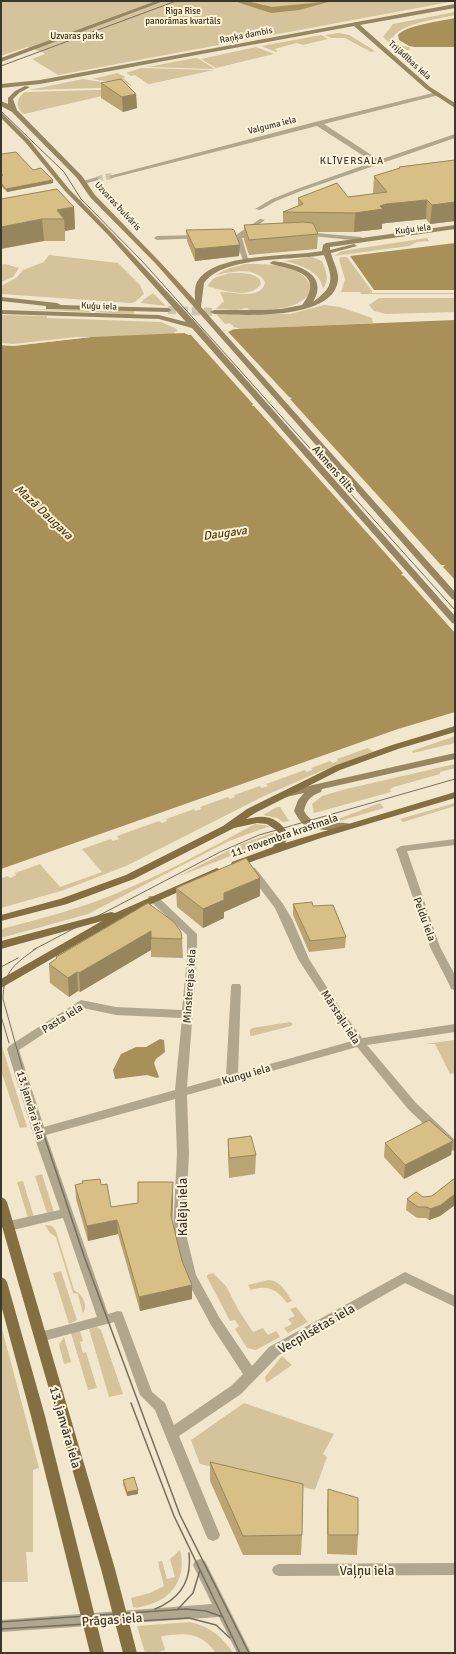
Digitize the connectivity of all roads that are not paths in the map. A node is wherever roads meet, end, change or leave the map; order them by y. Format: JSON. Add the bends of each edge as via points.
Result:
{"nodes":[{"id":1,"x":161,"y":1,"type":"edge"},
{"id":2,"x":455,"y":6,"type":"edge"},
{"id":3,"x":355,"y":24,"type":"junction"},
{"id":4,"x":1,"y":60,"type":"edge"},
{"id":5,"x":40,"y":82,"type":"junction"},
{"id":6,"x":1,"y":86,"type":"edge"},
{"id":7,"x":8,"y":87,"type":"junction"},
{"id":8,"x":1,"y":90,"type":"edge"},
{"id":9,"x":437,"y":94,"type":"junction"},
{"id":10,"x":1,"y":103,"type":"edge"},
{"id":11,"x":455,"y":106,"type":"edge"},
{"id":12,"x":14,"y":111,"type":"junction"},
{"id":13,"x":1,"y":114,"type":"edge"},
{"id":14,"x":317,"y":123,"type":"junction"},
{"id":15,"x":455,"y":136,"type":"edge"},
{"id":16,"x":379,"y":163,"type":"junction"},
{"id":17,"x":112,"y":176,"type":"tunnel mouth"},
{"id":18,"x":97,"y":179,"type":"tunnel mouth"},
{"id":19,"x":83,"y":182,"type":"junction"},
{"id":20,"x":72,"y":187,"type":"junction"},
{"id":21,"x":56,"y":192,"type":"edge"},
{"id":22,"x":258,"y":209,"type":"dead end"},
{"id":23,"x":259,"y":221,"type":"dead end"},
{"id":24,"x":455,"y":227,"type":"edge"},
{"id":25,"x":455,"y":233,"type":"edge"},
{"id":26,"x":269,"y":235,"type":"edge"},
{"id":27,"x":238,"y":236,"type":"junction"},
{"id":28,"x":208,"y":237,"type":"edge"},
{"id":29,"x":216,"y":237,"type":"edge"},
{"id":30,"x":157,"y":238,"type":"dead end"},
{"id":31,"x":361,"y":239,"type":"junction"},
{"id":32,"x":326,"y":248,"type":"junction"},
{"id":33,"x":249,"y":262,"type":"junction"},
{"id":34,"x":1,"y":299,"type":"edge"},
{"id":35,"x":75,"y":307,"type":"junction"},
{"id":36,"x":304,"y":307,"type":"junction"},
{"id":37,"x":197,"y":308,"type":"junction"},
{"id":38,"x":1,"y":309,"type":"edge"},
{"id":39,"x":168,"y":310,"type":"tunnel mouth"},
{"id":40,"x":1,"y":312,"type":"edge"},
{"id":41,"x":214,"y":312,"type":"tunnel mouth"},
{"id":42,"x":196,"y":328,"type":"junction"},
{"id":43,"x":214,"y":329,"type":"joint"},
{"id":44,"x":455,"y":597,"type":"edge"},
{"id":45,"x":455,"y":621,"type":"edge"},
{"id":46,"x":455,"y":729,"type":"edge"},
{"id":47,"x":455,"y":756,"type":"edge"},
{"id":48,"x":352,"y":779,"type":"junction"},
{"id":49,"x":284,"y":794,"type":"junction"},
{"id":50,"x":455,"y":795,"type":"edge"},
{"id":51,"x":347,"y":826,"type":"junction"},
{"id":52,"x":227,"y":828,"type":"junction"},
{"id":53,"x":455,"y":842,"type":"edge"},
{"id":54,"x":278,"y":848,"type":"junction"},
{"id":55,"x":251,"y":870,"type":"edge"},
{"id":56,"x":153,"y":898,"type":"junction"},
{"id":57,"x":127,"y":911,"type":"junction"},
{"id":58,"x":6,"y":917,"type":"edge"},
{"id":59,"x":1,"y":921,"type":"edge"},
{"id":60,"x":1,"y":945,"type":"edge"},
{"id":61,"x":3,"y":983,"type":"edge"},
{"id":62,"x":455,"y":986,"type":"edge"},
{"id":63,"x":236,"y":987,"type":"dead end"},
{"id":64,"x":187,"y":1014,"type":"junction"},
{"id":65,"x":455,"y":1028,"type":"edge"},
{"id":66,"x":358,"y":1043,"type":"junction"},
{"id":67,"x":13,"y":1049,"type":"joint"},
{"id":68,"x":232,"y":1078,"type":"junction"},
{"id":69,"x":181,"y":1092,"type":"junction"},
{"id":70,"x":40,"y":1133,"type":"junction"},
{"id":71,"x":455,"y":1147,"type":"edge"},
{"id":72,"x":1,"y":1202,"type":"edge"},
{"id":73,"x":66,"y":1213,"type":"junction"},
{"id":74,"x":9,"y":1226,"type":"junction"},
{"id":75,"x":1,"y":1282,"type":"edge"},
{"id":76,"x":455,"y":1302,"type":"edge"},
{"id":77,"x":104,"y":1320,"type":"junction"},
{"id":78,"x":40,"y":1337,"type":"junction"},
{"id":79,"x":251,"y":1375,"type":"junction"},
{"id":80,"x":171,"y":1434,"type":"junction"},
{"id":81,"x":213,"y":1535,"type":"dead end"},
{"id":82,"x":200,"y":1565,"type":"dead end"},
{"id":83,"x":455,"y":1569,"type":"edge"},
{"id":84,"x":279,"y":1570,"type":"dead end"},
{"id":85,"x":223,"y":1610,"type":"junction"},
{"id":86,"x":122,"y":1618,"type":"junction"},
{"id":87,"x":89,"y":1621,"type":"junction"},
{"id":88,"x":1,"y":1626,"type":"edge"},
{"id":89,"x":97,"y":1653,"type":"edge"},
{"id":90,"x":130,"y":1653,"type":"edge"},
{"id":91,"x":244,"y":1653,"type":"edge"}],
"edges":[{"from":1,"to":4,"type":"main road"},
{"from":2,"to":3,"type":"main road","name":"Raņķa dambis"},
{"from":3,"to":5,"type":"main road","name":"Raņķa dambis"},
{"from":3,"to":9,"type":"main road","name":"Trijādības iela"},
{"from":5,"to":7,"type":"main road","name":"Raņķa dambis"},
{"from":5,"to":12,"type":"main road","name":"Raņķa dambis","via":[[13,95],[10,103]]},
{"from":6,"to":7,"type":"main road","name":"Raņķa dambis"},
{"from":7,"to":8,"type":"main road","name":"Raņķa dambis"},
{"from":9,"to":11,"type":"main road","name":"Trijādības iela"},
{"from":9,"to":14,"type":"street","name":"Valguma iela"},
{"from":10,"to":12,"type":"main road","name":"Uzvaras bulvāris"},
{"from":12,"to":19,"type":"main road","name":"Uzvaras bulvāris"},
{"from":13,"to":20,"type":"main road"},
{"from":14,"to":16,"type":"street"},
{"from":14,"to":17,"type":"street","name":"Valguma iela"},
{"from":15,"to":16,"type":"street"},
{"from":16,"to":22,"type":"street","via":[[299,190]]},
{"from":18,"to":19,"type":"street"},
{"from":19,"to":20,"type":"main road"},
{"from":19,"to":37,"type":"main road","name":"Uzvaras bulvāris","via":[[92,196],[158,263]]},
{"from":20,"to":21,"type":"main road"},
{"from":20,"to":42,"type":"main road","via":[[111,235]]},
{"from":23,"to":27,"type":"street"},
{"from":24,"to":31,"type":"main road","name":"Kuģu iela"},
{"from":25,"to":32,"type":"main road","name":"Kuģu iela"},
{"from":26,"to":27,"type":"street"},
{"from":27,"to":29,"type":"street"},
{"from":27,"to":33,"type":"street"},
{"from":28,"to":30,"type":"street"},
{"from":31,"to":32,"type":"main road","name":"Kuģu iela"},
{"from":31,"to":32,"type":"street","name":"Kuģu iela","via":[[300,234],[319,239]]},
{"from":32,"to":33,"type":"main road"},
{"from":32,"to":36,"type":"main road","via":[[335,276],[334,286],[324,297]]},
{"from":33,"to":36,"type":"main road","via":[[286,265],[308,275],[315,283],[315,292]]},
{"from":33,"to":37,"type":"main road","via":[[223,267],[203,279],[198,290],[200,302]]},
{"from":34,"to":35,"type":"main road","name":"Kuģu iela"},
{"from":35,"to":38,"type":"main road","name":"Kuģu iela"},
{"from":35,"to":39,"type":"main road","name":"Kuģu iela"},
{"from":36,"to":41,"type":"main road","via":[[276,312]]},
{"from":37,"to":43,"type":"main road","name":"Uzvaras bulvāris"},
{"from":40,"to":42,"type":"main road","name":"Kuģu iela","via":[[158,317]]},
{"from":42,"to":45,"type":"main road","name":"Akmens tilts"},
{"from":43,"to":44,"type":"main road","name":"Akmens tilts"},
{"from":46,"to":49,"type":"main road","via":[[394,747],[337,768]]},
{"from":47,"to":48,"type":"main road"},
{"from":48,"to":49,"type":"main road"},
{"from":48,"to":51,"type":"main road","via":[[312,792],[303,799],[299,811],[305,822],[317,826]]},
{"from":49,"to":52,"type":"main road"},
{"from":50,"to":51,"type":"main road","name":"11. novembra krastmala"},
{"from":51,"to":54,"type":"main road","name":"11. novembra krastmala"},
{"from":52,"to":54,"type":"main road","via":[[257,820],[270,821],[279,825],[284,835]]},
{"from":52,"to":58,"type":"main road","via":[[130,877],[63,902]]},
{"from":53,"to":62,"type":"street","name":"Peldu iela","via":[[401,849],[436,947]]},
{"from":54,"to":56,"type":"main road","name":"11. novembra krastmala"},
{"from":55,"to":66,"type":"street","name":"Mārstaļu iela","via":[[277,903],[306,962]]},
{"from":56,"to":57,"type":"main road","name":"11. novembra krastmala"},
{"from":56,"to":64,"type":"street","name":"Minsterejas iela","via":[[192,934]]},
{"from":57,"to":60,"type":"main road","name":"11. novembra krastmala"},
{"from":57,"to":61,"type":"main road","name":"11. novembra krastmala"},
{"from":58,"to":59,"type":"main road"},
{"from":63,"to":68,"type":"street"},
{"from":64,"to":67,"type":"street","name":"Pasta iela","via":[[116,1010],[81,1004]]},
{"from":64,"to":69,"type":"street","name":"Minsterejas iela"},
{"from":65,"to":66,"type":"street","name":"Kungu iela"},
{"from":66,"to":68,"type":"street","name":"Kungu iela"},
{"from":66,"to":71,"type":"street","name":"Mārstaļu iela","via":[[412,1106]]},
{"from":67,"to":70,"type":"street","name":"13. janvāra iela"},
{"from":68,"to":69,"type":"street","name":"Kungu iela"},
{"from":69,"to":70,"type":"street","name":"Kungu iela"},
{"from":69,"to":79,"type":"street","name":"Kalēju iela","via":[[183,1154],[179,1230],[190,1275],[215,1321]]},
{"from":70,"to":73,"type":"street","name":"13. janvāra iela"},
{"from":72,"to":74,"type":"main road","name":"13. janvāra iela"},
{"from":73,"to":74,"type":"street"},
{"from":73,"to":77,"type":"street","name":"13. janvāra iela"},
{"from":74,"to":78,"type":"main road","name":"13. janvāra iela"},
{"from":75,"to":87,"type":"main road","name":"13. janvāra iela","via":[[42,1430]]},
{"from":76,"to":79,"type":"street","name":"Vecpilsētas iela","via":[[405,1277],[274,1351]]},
{"from":77,"to":78,"type":"street"},
{"from":77,"to":80,"type":"street","via":[[118,1316],[147,1395],[160,1407]]},
{"from":78,"to":86,"type":"main road","name":"13. janvāra iela"},
{"from":79,"to":80,"type":"street","name":"Vecpilsētas iela","via":[[236,1390]]},
{"from":80,"to":81,"type":"street"},
{"from":82,"to":85,"type":"street"},
{"from":83,"to":84,"type":"street","name":"Vaļņu iela"},
{"from":85,"to":86,"type":"street","name":"Prāgas iela"},
{"from":85,"to":91,"type":"street"},
{"from":86,"to":87,"type":"street","name":"Prāgas iela"},
{"from":86,"to":90,"type":"main road","name":"13. janvāra iela"},
{"from":87,"to":88,"type":"street","name":"Prāgas iela"},
{"from":87,"to":89,"type":"main road","name":"13. janvāra iela"}]}
